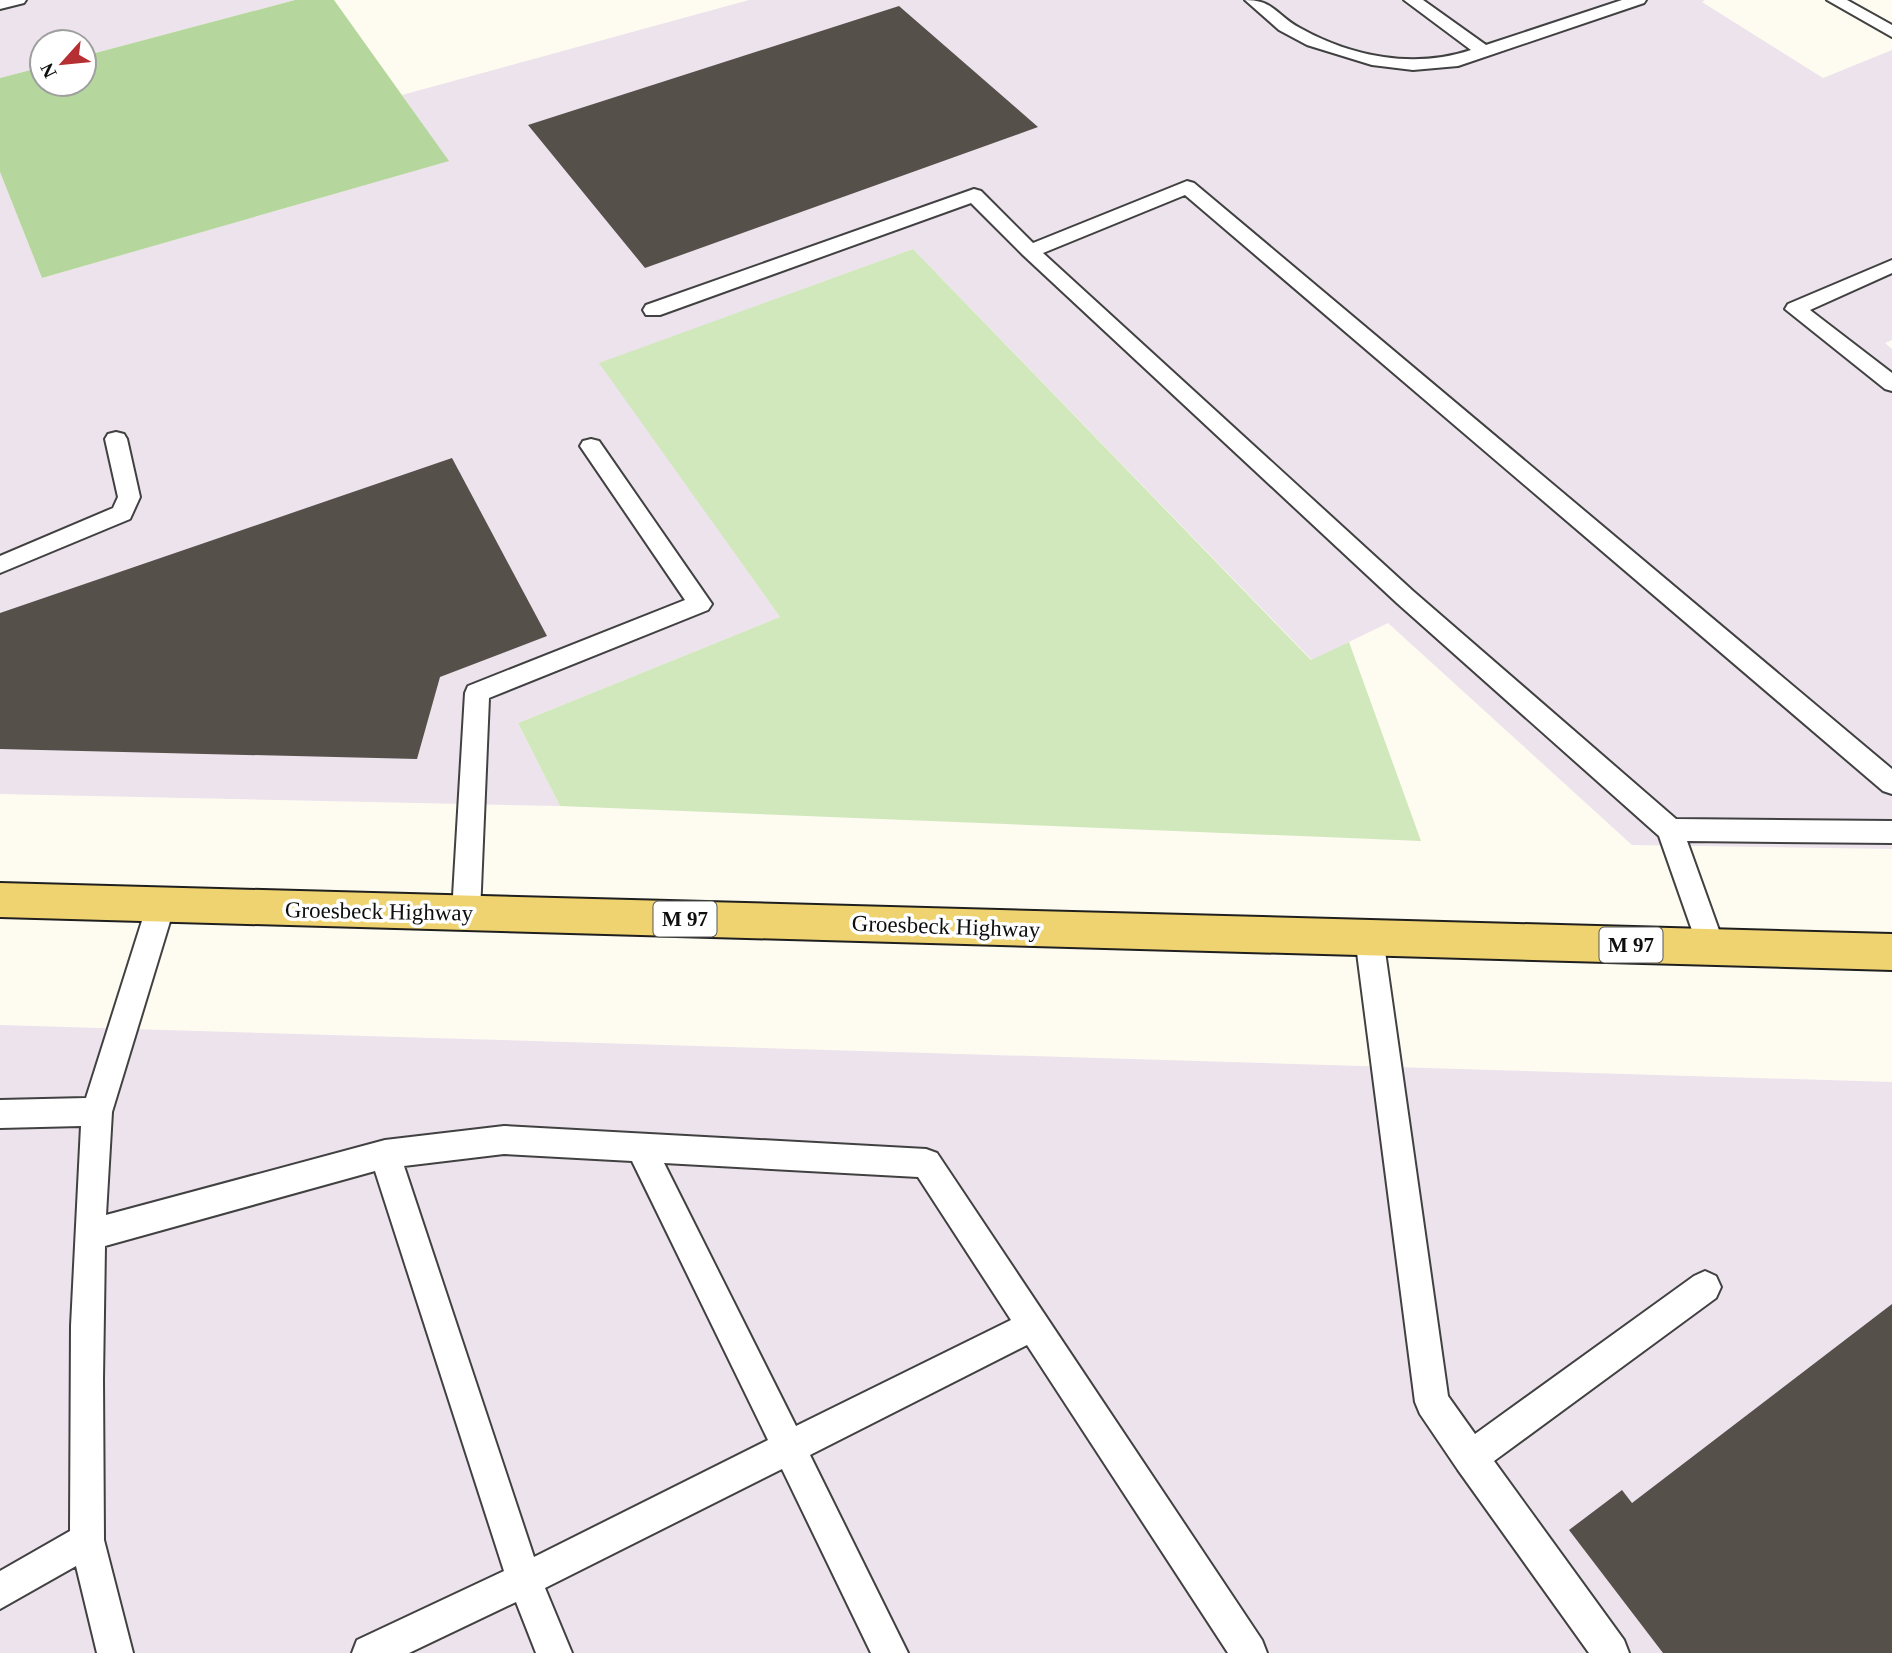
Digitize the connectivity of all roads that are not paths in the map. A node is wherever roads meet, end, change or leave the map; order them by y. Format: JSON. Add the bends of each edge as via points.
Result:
{"nodes":[{"id":1,"x":18,"y":0,"type":"edge"},
{"id":2,"x":1253,"y":0,"type":"edge"},
{"id":3,"x":1412,"y":0,"type":"edge"},
{"id":4,"x":1638,"y":0,"type":"edge"},
{"id":5,"x":1835,"y":0,"type":"edge"},
{"id":6,"x":0,"y":4,"type":"edge"},
{"id":7,"x":1892,"y":32,"type":"edge"},
{"id":8,"x":1483,"y":51,"type":"junction"},
{"id":9,"x":1030,"y":251,"type":"junction"},
{"id":10,"x":1892,"y":266,"type":"edge"},
{"id":11,"x":653,"y":310,"type":"dead end"},
{"id":12,"x":1892,"y":384,"type":"edge"},
{"id":13,"x":116,"y":439,"type":"dead end"},
{"id":14,"x":591,"y":446,"type":"dead end"},
{"id":15,"x":0,"y":565,"type":"edge"},
{"id":16,"x":1892,"y":785,"type":"edge"},
{"id":17,"x":1671,"y":830,"type":"junction"},
{"id":18,"x":1892,"y":832,"type":"edge"},
{"id":19,"x":0,"y":900,"type":"edge"},
{"id":20,"x":161,"y":905,"type":"junction"},
{"id":21,"x":466,"y":913,"type":"junction"},
{"id":22,"x":1369,"y":937,"type":"junction"},
{"id":23,"x":1711,"y":947,"type":"junction"},
{"id":24,"x":1892,"y":952,"type":"edge"},
{"id":25,"x":97,"y":1112,"type":"junction"},
{"id":26,"x":0,"y":1114,"type":"edge"},
{"id":27,"x":641,"y":1148,"type":"junction"},
{"id":28,"x":385,"y":1154,"type":"junction"},
{"id":29,"x":90,"y":1235,"type":"junction"},
{"id":30,"x":1705,"y":1287,"type":"dead end"},
{"id":31,"x":1034,"y":1325,"type":"junction"},
{"id":32,"x":788,"y":1448,"type":"junction"},
{"id":33,"x":1470,"y":1458,"type":"junction"},
{"id":34,"x":87,"y":1540,"type":"junction"},
{"id":35,"x":524,"y":1580,"type":"junction"},
{"id":36,"x":0,"y":1591,"type":"edge"},
{"id":37,"x":115,"y":1653,"type":"edge"},
{"id":38,"x":370,"y":1653,"type":"edge"},
{"id":39,"x":554,"y":1653,"type":"edge"},
{"id":40,"x":891,"y":1653,"type":"edge"},
{"id":41,"x":1249,"y":1653,"type":"edge"},
{"id":42,"x":1611,"y":1653,"type":"edge"}],
"edges":[{"from":1,"to":6,"type":"lane"},
{"from":2,"to":8,"type":"lane","via":[[1293,32],[1340,51],[1404,66],[1435,65]]},
{"from":3,"to":8,"type":"lane"},
{"from":4,"to":8,"type":"lane"},
{"from":5,"to":7,"type":"lane"},
{"from":9,"to":11,"type":"lane","via":[[974,195]]},
{"from":9,"to":16,"type":"lane","via":[[1187,187]]},
{"from":9,"to":17,"type":"lane","via":[[1405,597]]},
{"from":10,"to":12,"type":"lane","via":[[1795,309]]},
{"from":13,"to":15,"type":"lane","via":[[129,497],[122,513]]},
{"from":14,"to":21,"type":"lane","via":[[700,604],[477,693]]},
{"from":17,"to":18,"type":"lane"},
{"from":17,"to":23,"type":"lane"},
{"from":19,"to":20,"type":"main road","name":"Groesbeck Highway","number":"M 97"},
{"from":20,"to":21,"type":"main road","name":"Groesbeck Highway","number":"M 97"},
{"from":20,"to":25,"type":"lane"},
{"from":21,"to":22,"type":"main road","name":"Groesbeck Highway","number":"M 97"},
{"from":22,"to":23,"type":"main road","name":"Groesbeck Highway","number":"M 97"},
{"from":22,"to":33,"type":"lane","via":[[1432,1402]]},
{"from":23,"to":24,"type":"main road","name":"Groesbeck Highway","number":"M 97"},
{"from":25,"to":26,"type":"lane"},
{"from":25,"to":29,"type":"lane"},
{"from":27,"to":28,"type":"lane","via":[[504,1140]]},
{"from":27,"to":31,"type":"lane","via":[[926,1163]]},
{"from":27,"to":32,"type":"lane"},
{"from":28,"to":29,"type":"lane"},
{"from":28,"to":35,"type":"lane"},
{"from":29,"to":34,"type":"lane","via":[[84,1413]]},
{"from":30,"to":33,"type":"lane"},
{"from":31,"to":32,"type":"lane"},
{"from":31,"to":41,"type":"lane"},
{"from":32,"to":35,"type":"lane"},
{"from":32,"to":40,"type":"lane"},
{"from":33,"to":42,"type":"lane"},
{"from":34,"to":36,"type":"lane"},
{"from":34,"to":37,"type":"lane"},
{"from":35,"to":38,"type":"lane"},
{"from":35,"to":39,"type":"lane"}]}
